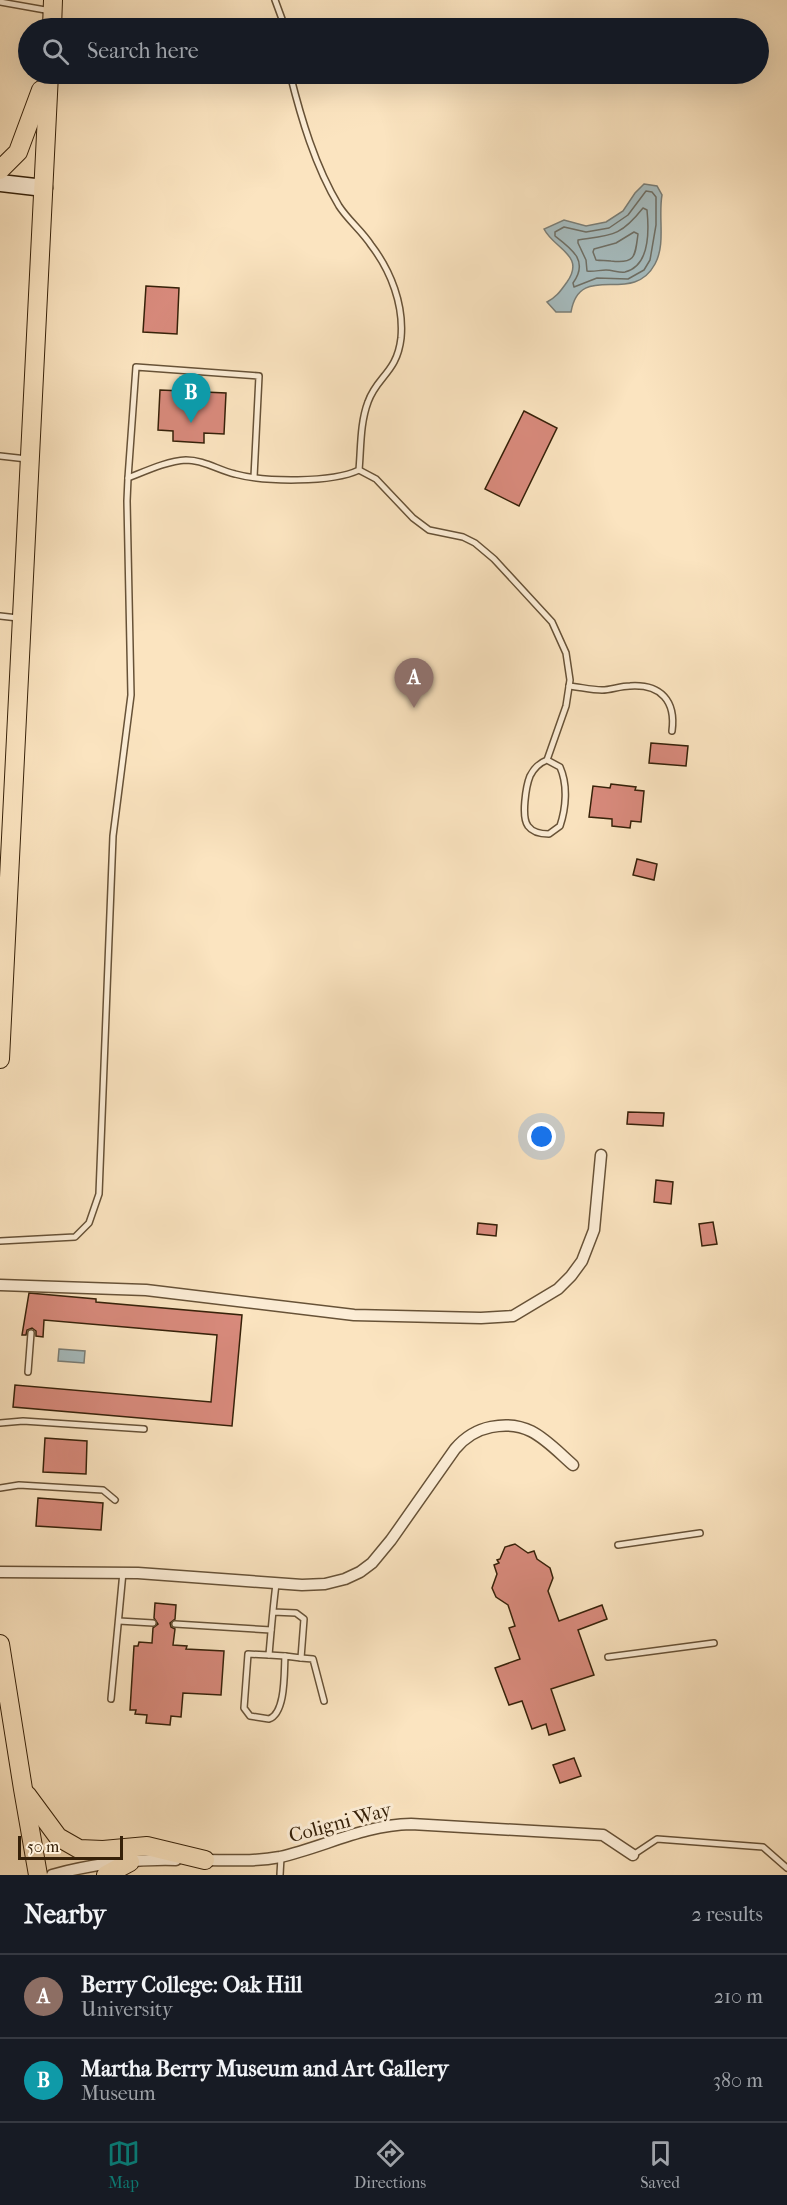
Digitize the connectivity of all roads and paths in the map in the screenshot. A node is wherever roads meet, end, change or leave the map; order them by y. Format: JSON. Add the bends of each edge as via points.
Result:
{"nodes":[{"id":1,"x":275,"y":0,"type":"edge"},
{"id":2,"x":0,"y":2,"type":"edge"},
{"id":3,"x":52,"y":13,"type":"edge"},
{"id":4,"x":281,"y":18,"type":"edge"},
{"id":5,"x":44,"y":84,"type":"edge"},
{"id":6,"x":47,"y":84,"type":"edge"},
{"id":7,"x":292,"y":84,"type":"edge"},
{"id":8,"x":0,"y":170,"type":"edge"},
{"id":9,"x":0,"y":183,"type":"edge"},
{"id":10,"x":44,"y":188,"type":"junction"},
{"id":11,"x":0,"y":456,"type":"edge"},
{"id":12,"x":31,"y":460,"type":"junction"},
{"id":13,"x":359,"y":470,"type":"junction"},
{"id":14,"x":254,"y":477,"type":"junction"},
{"id":15,"x":128,"y":478,"type":"junction"},
{"id":16,"x":0,"y":616,"type":"edge"},
{"id":17,"x":23,"y":618,"type":"junction"},
{"id":18,"x":569,"y":686,"type":"junction"},
{"id":19,"x":672,"y":731,"type":"dead end"},
{"id":20,"x":547,"y":760,"type":"junction"},
{"id":21,"x":6,"y":834,"type":"edge"},
{"id":22,"x":4,"y":919,"type":"edge"},
{"id":23,"x":0,"y":1059,"type":"edge"},
{"id":24,"x":601,"y":1155,"type":"dead end"},
{"id":25,"x":0,"y":1241,"type":"edge"},
{"id":26,"x":0,"y":1285,"type":"edge"},
{"id":27,"x":31,"y":1333,"type":"dead end"},
{"id":28,"x":28,"y":1372,"type":"dead end"},
{"id":29,"x":0,"y":1423,"type":"edge"},
{"id":30,"x":144,"y":1429,"type":"dead end"},
{"id":31,"x":573,"y":1465,"type":"dead end"},
{"id":32,"x":0,"y":1488,"type":"edge"},
{"id":33,"x":115,"y":1500,"type":"dead end"},
{"id":34,"x":700,"y":1533,"type":"dead end"},
{"id":35,"x":618,"y":1545,"type":"dead end"},
{"id":36,"x":0,"y":1572,"type":"edge"},
{"id":37,"x":123,"y":1572,"type":"junction"},
{"id":38,"x":276,"y":1582,"type":"junction"},
{"id":39,"x":273,"y":1612,"type":"junction"},
{"id":40,"x":118,"y":1621,"type":"junction"},
{"id":41,"x":153,"y":1623,"type":"dead end"},
{"id":42,"x":175,"y":1624,"type":"dead end"},
{"id":43,"x":271,"y":1630,"type":"junction"},
{"id":44,"x":714,"y":1643,"type":"dead end"},
{"id":45,"x":0,"y":1644,"type":"edge"},
{"id":46,"x":269,"y":1655,"type":"junction"},
{"id":47,"x":285,"y":1656,"type":"junction"},
{"id":48,"x":608,"y":1657,"type":"dead end"},
{"id":49,"x":301,"y":1658,"type":"junction"},
{"id":50,"x":1,"y":1663,"type":"edge"},
{"id":51,"x":111,"y":1699,"type":"dead end"},
{"id":52,"x":324,"y":1701,"type":"dead end"},
{"id":53,"x":22,"y":1789,"type":"junction"},
{"id":54,"x":633,"y":1855,"type":"joint"},
{"id":55,"x":281,"y":1857,"type":"junction"},
{"id":56,"x":205,"y":1860,"type":"junction"},
{"id":57,"x":130,"y":1862,"type":"junction"},
{"id":58,"x":787,"y":1868,"type":"edge"},
{"id":59,"x":38,"y":1875,"type":"edge"},
{"id":60,"x":52,"y":1875,"type":"edge"},
{"id":61,"x":106,"y":1875,"type":"edge"},
{"id":62,"x":280,"y":1875,"type":"edge"}],
"edges":[{"from":1,"to":4,"type":"lane"},
{"from":2,"to":3,"type":"lane"},
{"from":5,"to":8,"type":"main road","via":[[18,152]]},
{"from":6,"to":10,"type":"main road"},
{"from":7,"to":13,"type":"lane","via":[[315,157],[339,207],[387,268],[399,302],[398,354],[393,368],[368,402]]},
{"from":9,"to":10,"type":"street"},
{"from":10,"to":12,"type":"main road"},
{"from":11,"to":12,"type":"lane"},
{"from":12,"to":17,"type":"main road"},
{"from":13,"to":14,"type":"lane","via":[[340,477]]},
{"from":13,"to":18,"type":"lane","via":[[376,479],[429,531],[463,537],[494,559],[552,622],[566,653]]},
{"from":14,"to":15,"type":"lane","via":[[186,460]]},
{"from":14,"to":15,"type":"lane","via":[[259,376],[136,367]]},
{"from":15,"to":25,"type":"lane","via":[[131,695],[113,836],[99,1194],[90,1223],[75,1238]]},
{"from":16,"to":17,"type":"lane"},
{"from":17,"to":21,"type":"main road"},
{"from":18,"to":19,"type":"lane","via":[[655,689],[672,705]]},
{"from":18,"to":20,"type":"lane"},
{"from":20,"to":20,"type":"lane","via":[[530,777],[524,820],[535,832],[549,834],[562,820],[565,784],[560,767]]},
{"from":21,"to":22,"type":"main road"},
{"from":22,"to":23,"type":"main road"},
{"from":24,"to":26,"type":"street","via":[[594,1230],[582,1261],[558,1289],[513,1316],[354,1315],[146,1290]]},
{"from":27,"to":28,"type":"lane"},
{"from":29,"to":30,"type":"lane"},
{"from":31,"to":38,"type":"street","via":[[536,1433],[520,1425],[504,1424],[476,1431],[455,1449],[391,1540],[366,1568],[325,1584]]},
{"from":32,"to":33,"type":"lane","via":[[19,1485],[103,1490]]},
{"from":34,"to":35,"type":"lane"},
{"from":36,"to":37,"type":"street"},
{"from":37,"to":38,"type":"street"},
{"from":37,"to":40,"type":"lane"},
{"from":38,"to":39,"type":"lane"},
{"from":39,"to":43,"type":"lane"},
{"from":39,"to":49,"type":"lane","via":[[296,1613],[304,1619]]},
{"from":40,"to":41,"type":"lane"},
{"from":40,"to":51,"type":"lane"},
{"from":42,"to":43,"type":"lane"},
{"from":43,"to":46,"type":"lane"},
{"from":44,"to":48,"type":"lane"},
{"from":45,"to":50,"type":"main road"},
{"from":46,"to":47,"type":"lane"},
{"from":46,"to":47,"type":"lane","via":[[248,1654],[244,1708],[250,1716],[269,1719],[278,1713]]},
{"from":47,"to":49,"type":"lane"},
{"from":49,"to":52,"type":"lane","via":[[313,1659]]},
{"from":50,"to":53,"type":"main road"},
{"from":53,"to":56,"type":"main road","via":[[58,1837],[79,1849],[147,1846]]},
{"from":53,"to":59,"type":"main road"},
{"from":54,"to":55,"type":"street","name":"Coligni Way","via":[[603,1835],[392,1824]]},
{"from":54,"to":58,"type":"lane","via":[[657,1839],[741,1845],[763,1847]]},
{"from":55,"to":56,"type":"street","name":"Coligni Way"},
{"from":55,"to":62,"type":"lane"},
{"from":56,"to":57,"type":"street","name":"Coligni Way"},
{"from":57,"to":60,"type":"street","name":"Coligni Way"},
{"from":57,"to":61,"type":"main road"}]}
